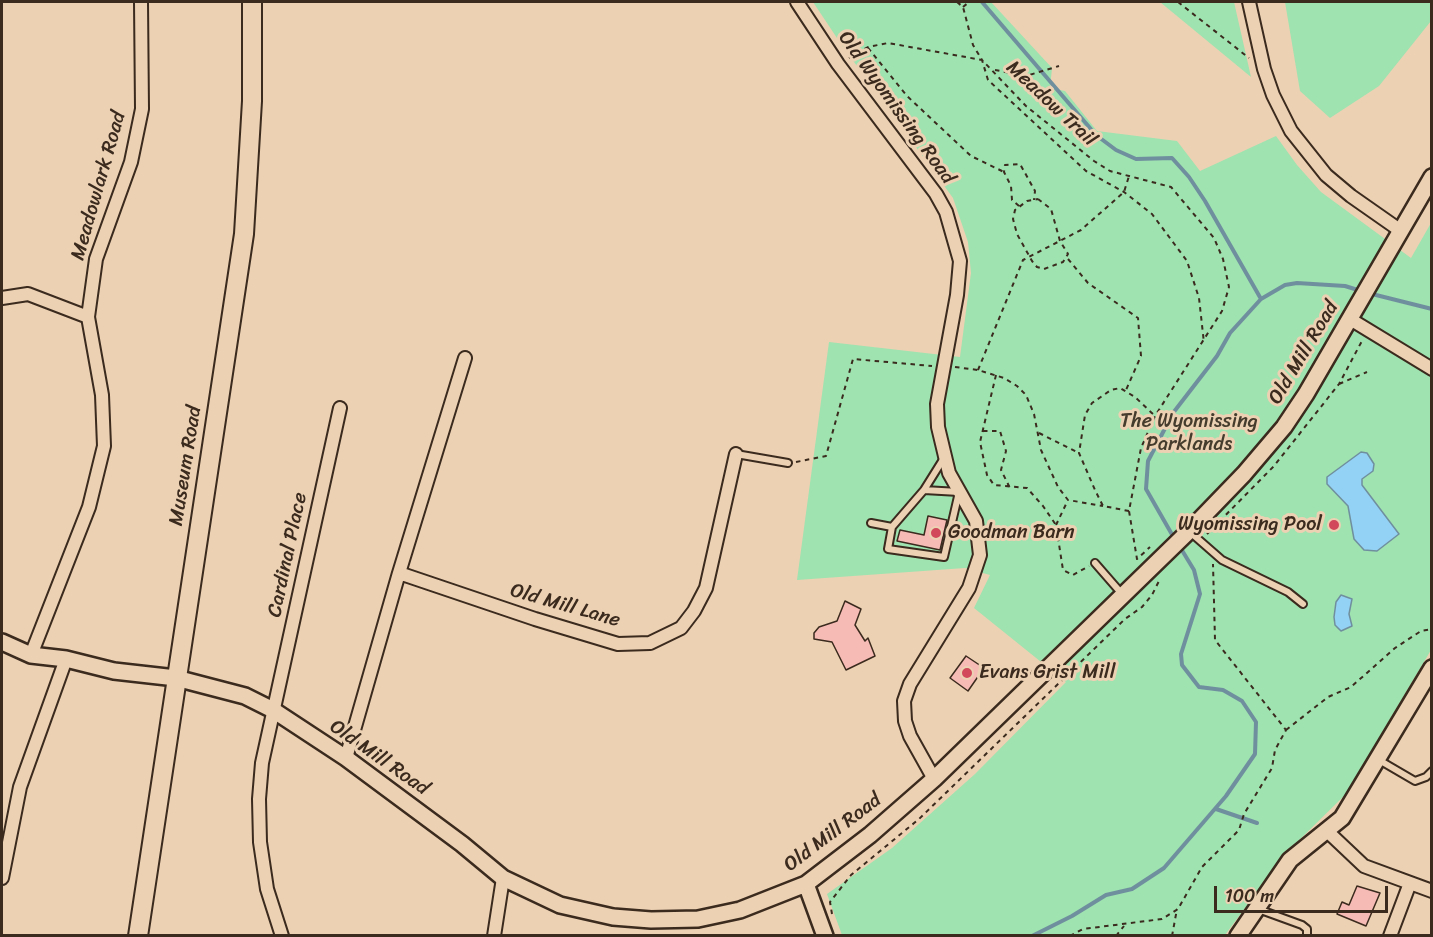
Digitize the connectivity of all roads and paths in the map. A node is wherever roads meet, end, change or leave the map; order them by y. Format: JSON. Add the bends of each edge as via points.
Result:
{"nodes":[{"id":1,"x":141,"y":2,"type":"edge"},
{"id":2,"x":252,"y":2,"type":"edge"},
{"id":3,"x":797,"y":2,"type":"edge"},
{"id":4,"x":957,"y":2,"type":"edge"},
{"id":5,"x":969,"y":2,"type":"edge"},
{"id":6,"x":1178,"y":2,"type":"edge"},
{"id":7,"x":1249,"y":2,"type":"edge"},
{"id":8,"x":963,"y":7,"type":"junction"},
{"id":9,"x":868,"y":47,"type":"junction"},
{"id":10,"x":982,"y":60,"type":"junction"},
{"id":11,"x":838,"y":64,"type":"junction"},
{"id":12,"x":1059,"y":66,"type":"dead end"},
{"id":13,"x":1264,"y":69,"type":"junction"},
{"id":14,"x":994,"y":70,"type":"junction"},
{"id":15,"x":1004,"y":172,"type":"junction"},
{"id":16,"x":1130,"y":176,"type":"junction"},
{"id":17,"x":1431,"y":177,"type":"edge"},
{"id":18,"x":1124,"y":192,"type":"junction"},
{"id":19,"x":1034,"y":200,"type":"junction"},
{"id":20,"x":1019,"y":207,"type":"junction"},
{"id":21,"x":1401,"y":231,"type":"junction"},
{"id":22,"x":1060,"y":242,"type":"junction"},
{"id":23,"x":1029,"y":257,"type":"junction"},
{"id":24,"x":1067,"y":258,"type":"junction"},
{"id":25,"x":2,"y":298,"type":"edge"},
{"id":26,"x":88,"y":317,"type":"junction"},
{"id":27,"x":1350,"y":319,"type":"junction"},
{"id":28,"x":1204,"y":343,"type":"junction"},
{"id":29,"x":465,"y":358,"type":"dead end"},
{"id":30,"x":944,"y":366,"type":"junction"},
{"id":31,"x":978,"y":369,"type":"junction"},
{"id":32,"x":1431,"y":369,"type":"edge"},
{"id":33,"x":1367,"y":372,"type":"dead end"},
{"id":34,"x":996,"y":375,"type":"junction"},
{"id":35,"x":1338,"y":384,"type":"dead end"},
{"id":36,"x":1126,"y":390,"type":"junction"},
{"id":37,"x":340,"y":408,"type":"dead end"},
{"id":38,"x":1155,"y":416,"type":"junction"},
{"id":39,"x":983,"y":431,"type":"junction"},
{"id":40,"x":1039,"y":433,"type":"junction"},
{"id":41,"x":1079,"y":453,"type":"junction"},
{"id":42,"x":736,"y":454,"type":"joint"},
{"id":43,"x":944,"y":458,"type":"junction"},
{"id":44,"x":788,"y":463,"type":"joint"},
{"id":45,"x":1010,"y":488,"type":"junction"},
{"id":46,"x":924,"y":490,"type":"junction"},
{"id":47,"x":959,"y":492,"type":"junction"},
{"id":48,"x":1068,"y":500,"type":"junction"},
{"id":49,"x":1103,"y":506,"type":"junction"},
{"id":50,"x":1130,"y":511,"type":"junction"},
{"id":51,"x":871,"y":523,"type":"dead end"},
{"id":52,"x":1056,"y":525,"type":"junction"},
{"id":53,"x":892,"y":527,"type":"junction"},
{"id":54,"x":1188,"y":533,"type":"junction"},
{"id":55,"x":1156,"y":551,"type":"junction"},
{"id":56,"x":1213,"y":553,"type":"junction"},
{"id":57,"x":1095,"y":563,"type":"joint"},
{"id":58,"x":399,"y":573,"type":"junction"},
{"id":59,"x":1161,"y":576,"type":"dead end"},
{"id":60,"x":1122,"y":594,"type":"junction"},
{"id":61,"x":1303,"y":604,"type":"dead end"},
{"id":62,"x":1431,"y":629,"type":"edge"},
{"id":63,"x":2,"y":642,"type":"edge"},
{"id":64,"x":31,"y":655,"type":"junction"},
{"id":65,"x":66,"y":659,"type":"junction"},
{"id":66,"x":1431,"y":668,"type":"edge"},
{"id":67,"x":176,"y":678,"type":"junction"},
{"id":68,"x":273,"y":710,"type":"junction"},
{"id":69,"x":1286,"y":730,"type":"junction"},
{"id":70,"x":346,"y":758,"type":"junction"},
{"id":71,"x":1378,"y":760,"type":"junction"},
{"id":72,"x":1431,"y":771,"type":"edge"},
{"id":73,"x":934,"y":779,"type":"junction"},
{"id":74,"x":1327,"y":831,"type":"junction"},
{"id":75,"x":3,"y":851,"type":"edge"},
{"id":76,"x":2,"y":878,"type":"edge"},
{"id":77,"x":502,"y":878,"type":"junction"},
{"id":78,"x":1410,"y":883,"type":"junction"},
{"id":79,"x":806,"y":884,"type":"junction"},
{"id":80,"x":1431,"y":891,"type":"edge"},
{"id":81,"x":1256,"y":908,"type":"junction"},
{"id":82,"x":1178,"y":909,"type":"junction"},
{"id":83,"x":834,"y":920,"type":"dead end"},
{"id":84,"x":1125,"y":926,"type":"junction"},
{"id":85,"x":138,"y":936,"type":"edge"},
{"id":86,"x":282,"y":936,"type":"edge"},
{"id":87,"x":494,"y":936,"type":"edge"},
{"id":88,"x":825,"y":936,"type":"edge"},
{"id":89,"x":1070,"y":936,"type":"edge"},
{"id":90,"x":1116,"y":936,"type":"edge"},
{"id":91,"x":1172,"y":936,"type":"edge"},
{"id":92,"x":1238,"y":936,"type":"edge"},
{"id":93,"x":1307,"y":936,"type":"edge"},
{"id":94,"x":1390,"y":936,"type":"edge"}],
"edges":[{"from":1,"to":26,"type":"street","name":"Meadowlark Road","via":[[140,121],[131,162],[96,259]]},
{"from":2,"to":67,"type":"main road","name":"Museum Road","via":[[252,101],[244,234]]},
{"from":3,"to":11,"type":"street","name":"Old Wyomissing Road"},
{"from":4,"to":8,"type":"path"},
{"from":5,"to":8,"type":"path"},
{"from":6,"to":13,"type":"path"},
{"from":7,"to":13,"type":"street"},
{"from":8,"to":10,"type":"path","via":[[973,45]]},
{"from":9,"to":10,"type":"path","name":"Meadow Trail","via":[[888,43]]},
{"from":9,"to":11,"type":"path","name":"Meadow Trail"},
{"from":9,"to":15,"type":"path","via":[[907,96],[971,156]]},
{"from":10,"to":14,"type":"path","name":"Meadow Trail"},
{"from":10,"to":18,"type":"path","via":[[988,80],[1086,171]]},
{"from":11,"to":30,"type":"street","name":"Old Wyomissing Road","via":[[923,174],[946,212],[960,261]]},
{"from":12,"to":14,"type":"path","via":[[1026,76]]},
{"from":13,"to":21,"type":"street","via":[[1285,120],[1308,155],[1351,196]]},
{"from":14,"to":16,"type":"path","name":"Meadow Trail","via":[[1026,106],[1079,151],[1110,171]]},
{"from":15,"to":19,"type":"path","via":[[1005,165],[1020,164],[1035,191]]},
{"from":15,"to":20,"type":"path","via":[[1011,186],[1011,200]]},
{"from":16,"to":18,"type":"path"},
{"from":16,"to":28,"type":"path","name":"Meadow Trail","via":[[1171,187],[1214,238],[1228,287],[1222,311]]},
{"from":17,"to":21,"type":"street","name":"Old Mill Road"},
{"from":18,"to":22,"type":"path","via":[[1081,231]]},
{"from":18,"to":28,"type":"path","via":[[1152,214],[1187,261],[1199,298]]},
{"from":19,"to":20,"type":"path"},
{"from":19,"to":22,"type":"path","via":[[1051,209]]},
{"from":20,"to":23,"type":"path","via":[[1013,214],[1013,226]]},
{"from":21,"to":27,"type":"street","name":"Old Mill Road"},
{"from":22,"to":23,"type":"path"},
{"from":22,"to":24,"type":"path"},
{"from":23,"to":24,"type":"path","via":[[1044,269]]},
{"from":23,"to":31,"type":"path","via":[[1023,260]]},
{"from":24,"to":36,"type":"path","via":[[1088,284],[1138,318],[1141,357]]},
{"from":25,"to":26,"type":"street","via":[[28,294]]},
{"from":26,"to":64,"type":"street","name":"Meadowlark Road","via":[[102,395],[104,446],[89,507]]},
{"from":27,"to":32,"type":"street"},
{"from":27,"to":54,"type":"street","name":"Old Mill Road","via":[[1284,427]]},
{"from":28,"to":38,"type":"path","name":"Meadow Trail"},
{"from":29,"to":58,"type":"street"},
{"from":30,"to":31,"type":"path"},
{"from":30,"to":43,"type":"street","name":"Old Wyomissing Road","via":[[937,404]]},
{"from":30,"to":44,"type":"path","via":[[853,359],[826,456]]},
{"from":31,"to":34,"type":"path"},
{"from":33,"to":35,"type":"path"},
{"from":34,"to":39,"type":"path"},
{"from":34,"to":40,"type":"path","via":[[1026,395]]},
{"from":36,"to":38,"type":"path"},
{"from":36,"to":41,"type":"path","via":[[1111,390],[1092,403],[1085,414]]},
{"from":37,"to":68,"type":"street","name":"Cardinal Place"},
{"from":38,"to":50,"type":"path","name":"Meadow Trail","via":[[1141,448]]},
{"from":39,"to":45,"type":"path","via":[[981,454],[987,475],[994,485]]},
{"from":39,"to":45,"type":"path","via":[[1000,431],[1006,451],[1001,470]]},
{"from":40,"to":41,"type":"path"},
{"from":40,"to":48,"type":"path","via":[[1047,465]]},
{"from":41,"to":49,"type":"path"},
{"from":42,"to":44,"type":"lane"},
{"from":42,"to":58,"type":"street","name":"Old Mill Lane","via":[[706,588],[681,628],[650,643],[618,644]]},
{"from":43,"to":46,"type":"lane"},
{"from":43,"to":47,"type":"street","name":"Old Wyomissing Road"},
{"from":45,"to":52,"type":"path","via":[[1027,488]]},
{"from":46,"to":47,"type":"lane"},
{"from":46,"to":53,"type":"lane"},
{"from":47,"to":53,"type":"lane","via":[[944,557],[888,549]]},
{"from":47,"to":73,"type":"street","name":"Old Wyomissing Road","via":[[976,521],[980,555],[969,588],[910,684],[904,701],[910,736]]},
{"from":48,"to":49,"type":"path"},
{"from":48,"to":52,"type":"path"},
{"from":49,"to":50,"type":"path"},
{"from":50,"to":55,"type":"path","name":"Meadow Trail","via":[[1137,560]]},
{"from":51,"to":53,"type":"lane"},
{"from":52,"to":57,"type":"path","via":[[1063,570],[1073,575]]},
{"from":54,"to":55,"type":"street","name":"Old Mill Road"},
{"from":54,"to":56,"type":"lane"},
{"from":55,"to":60,"type":"street","name":"Old Mill Road"},
{"from":56,"to":61,"type":"lane","via":[[1288,592]]},
{"from":56,"to":69,"type":"path","via":[[1215,640]]},
{"from":57,"to":60,"type":"lane"},
{"from":58,"to":70,"type":"street"},
{"from":59,"to":83,"type":"path","via":[[1142,607],[1125,619],[919,819],[839,887],[830,902]]},
{"from":60,"to":73,"type":"street","name":"Old Mill Road"},
{"from":62,"to":69,"type":"path","via":[[1395,648],[1351,687],[1321,701]]},
{"from":63,"to":64,"type":"street","name":"Old Mill Road"},
{"from":64,"to":65,"type":"street","name":"Old Mill Road"},
{"from":65,"to":67,"type":"street","name":"Old Mill Road","via":[[114,671]]},
{"from":65,"to":75,"type":"street","via":[[20,787]]},
{"from":66,"to":71,"type":"street"},
{"from":67,"to":68,"type":"street","name":"Old Mill Road","via":[[245,696]]},
{"from":67,"to":85,"type":"main road","name":"Museum Road"},
{"from":68,"to":70,"type":"street","name":"Old Mill Road"},
{"from":68,"to":86,"type":"street","name":"Cardinal Place","via":[[262,763],[259,821],[266,879]]},
{"from":69,"to":82,"type":"path","via":[[1275,750],[1272,768],[1244,814],[1239,830],[1202,867]]},
{"from":70,"to":77,"type":"street","name":"Old Mill Road"},
{"from":71,"to":72,"type":"lane","via":[[1415,781]]},
{"from":71,"to":74,"type":"street","via":[[1342,818]]},
{"from":73,"to":79,"type":"street","name":"Old Mill Road"},
{"from":74,"to":78,"type":"street","via":[[1356,860]]},
{"from":74,"to":81,"type":"street","via":[[1290,860]]},
{"from":75,"to":76,"type":"street"},
{"from":77,"to":79,"type":"street","name":"Old Mill Road","via":[[560,905],[613,917],[651,920],[698,919],[740,910]]},
{"from":77,"to":87,"type":"street"},
{"from":78,"to":80,"type":"street"},
{"from":78,"to":94,"type":"street"},
{"from":79,"to":88,"type":"street"},
{"from":81,"to":92,"type":"street"},
{"from":81,"to":93,"type":"lane","via":[[1302,925]]},
{"from":82,"to":84,"type":"path","via":[[1161,919]]},
{"from":82,"to":91,"type":"path"},
{"from":84,"to":89,"type":"path","via":[[1083,929]]},
{"from":84,"to":90,"type":"path"}]}
